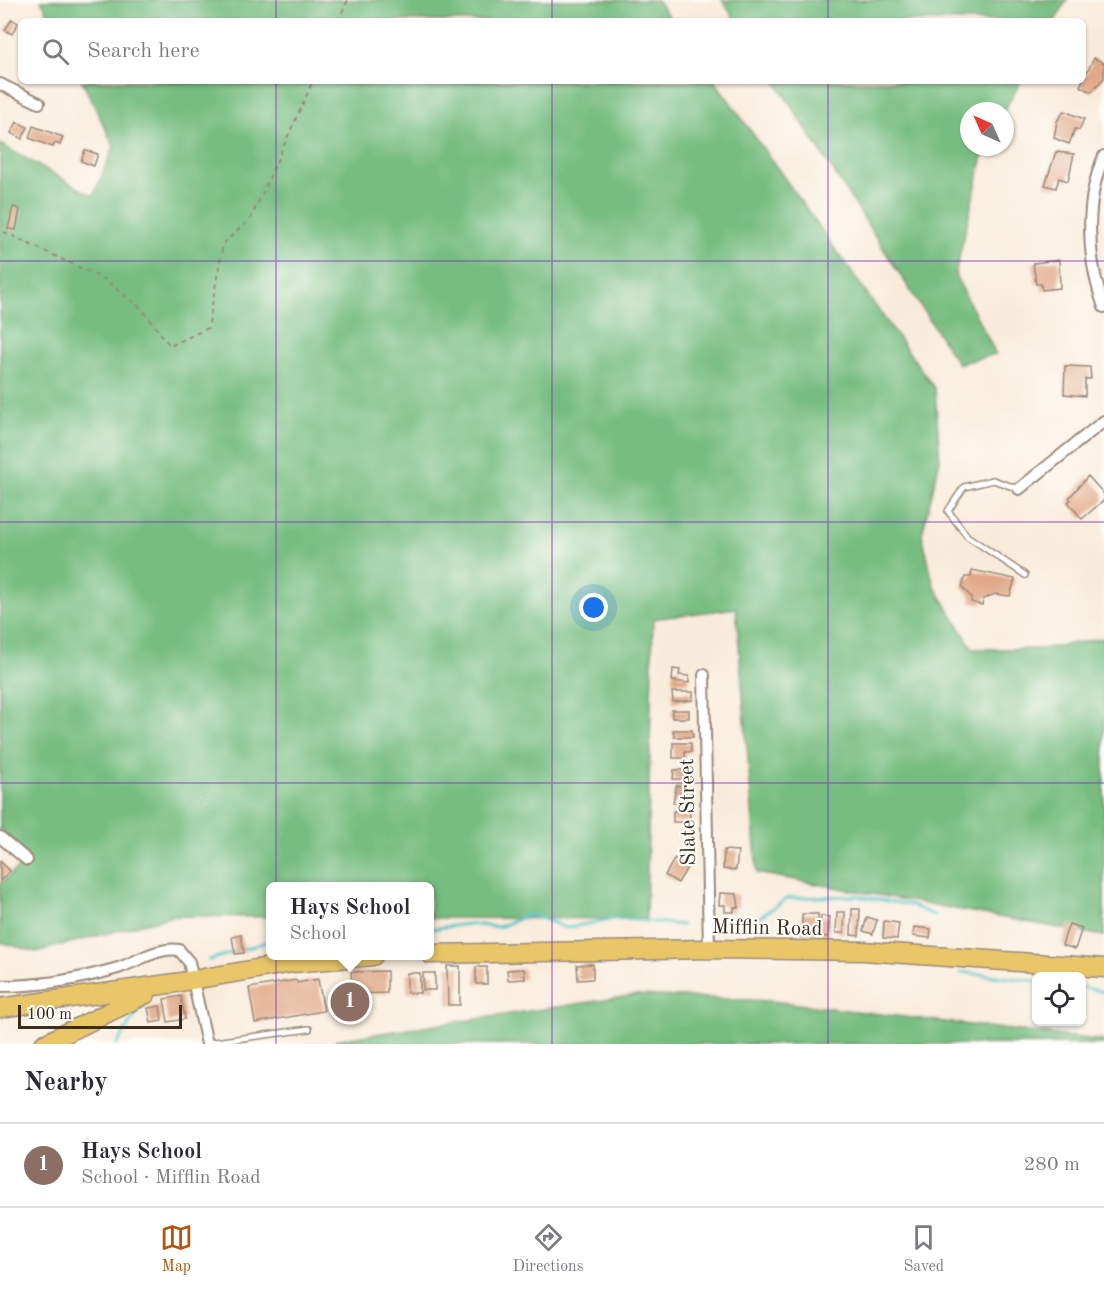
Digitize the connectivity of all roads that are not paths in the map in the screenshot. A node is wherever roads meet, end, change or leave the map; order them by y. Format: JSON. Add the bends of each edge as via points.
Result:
{"nodes":[{"id":1,"x":0,"y":84,"type":"edge"},
{"id":2,"x":39,"y":103,"type":"dead end"},
{"id":3,"x":1104,"y":156,"type":"edge"},
{"id":4,"x":1104,"y":306,"type":"edge"},
{"id":5,"x":1104,"y":421,"type":"edge"},
{"id":6,"x":1019,"y":489,"type":"joint"},
{"id":7,"x":1026,"y":575,"type":"dead end"},
{"id":8,"x":704,"y":675,"type":"dead end"},
{"id":9,"x":0,"y":837,"type":"edge"},
{"id":10,"x":27,"y":860,"type":"dead end"},
{"id":11,"x":709,"y":949,"type":"junction"},
{"id":12,"x":434,"y":954,"type":"edge"},
{"id":13,"x":326,"y":960,"type":"edge"},
{"id":14,"x":1104,"y":968,"type":"edge"},
{"id":15,"x":185,"y":982,"type":"junction"},
{"id":16,"x":0,"y":986,"type":"edge"},
{"id":17,"x":131,"y":990,"type":"junction"},
{"id":18,"x":0,"y":1003,"type":"edge"},
{"id":19,"x":29,"y":1003,"type":"junction"},
{"id":20,"x":0,"y":1008,"type":"edge"},
{"id":21,"x":0,"y":1017,"type":"edge"},
{"id":22,"x":309,"y":1029,"type":"dead end"},
{"id":23,"x":44,"y":1044,"type":"edge"},
{"id":24,"x":206,"y":1044,"type":"edge"}],
"edges":[{"from":1,"to":2,"type":"street"},
{"from":3,"to":4,"type":"street","via":[[1090,216],[1092,255]]},
{"from":5,"to":6,"type":"street"},
{"from":6,"to":7,"type":"lane","via":[[993,480],[964,487],[948,511],[967,536]]},
{"from":8,"to":11,"type":"street","name":"Slate Street"},
{"from":9,"to":10,"type":"street"},
{"from":11,"to":12,"type":"main road","name":"Mifflin Road"},
{"from":11,"to":14,"type":"main road","name":"Mifflin Road","via":[[863,951]]},
{"from":13,"to":15,"type":"main road"},
{"from":15,"to":16,"type":"street","via":[[186,955],[168,948],[119,968],[27,986]]},
{"from":15,"to":17,"type":"main road"},
{"from":15,"to":23,"type":"main road","via":[[124,1004]]},
{"from":15,"to":24,"type":"street"},
{"from":17,"to":19,"type":"main road"},
{"from":17,"to":21,"type":"main road"},
{"from":18,"to":19,"type":"main road"},
{"from":19,"to":20,"type":"main road"},
{"from":22,"to":24,"type":"lane"}]}
